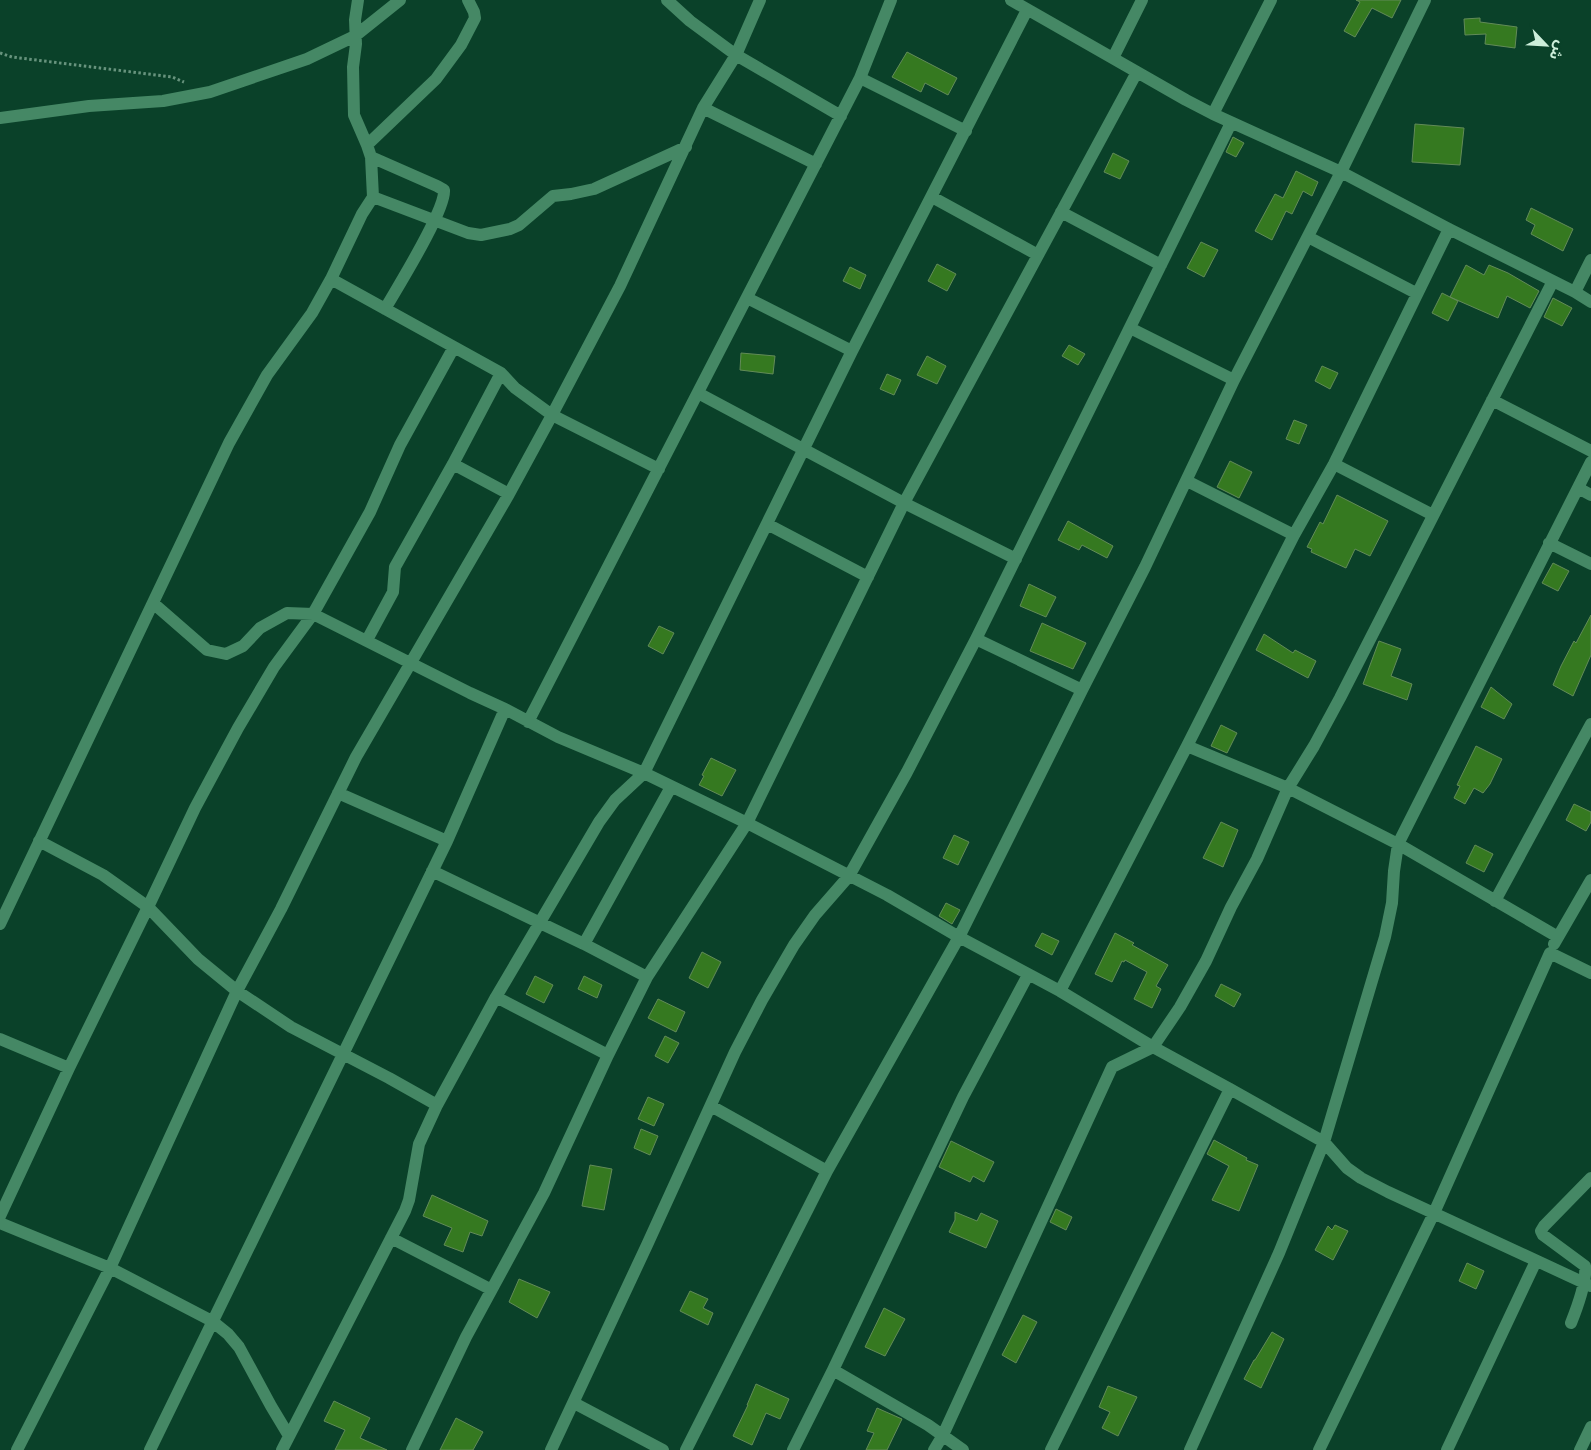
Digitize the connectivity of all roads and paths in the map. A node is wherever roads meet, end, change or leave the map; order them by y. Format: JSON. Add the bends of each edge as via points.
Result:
{"nodes":[{"id":1,"x":358,"y":0,"type":"edge"},
{"id":2,"x":400,"y":0,"type":"edge"},
{"id":3,"x":468,"y":0,"type":"edge"},
{"id":4,"x":667,"y":0,"type":"edge"},
{"id":5,"x":760,"y":0,"type":"edge"},
{"id":6,"x":890,"y":0,"type":"edge"},
{"id":7,"x":1010,"y":0,"type":"edge"},
{"id":8,"x":1142,"y":0,"type":"edge"},
{"id":9,"x":1271,"y":0,"type":"edge"},
{"id":10,"x":1426,"y":0,"type":"edge"},
{"id":11,"x":1028,"y":10,"type":"junction"},
{"id":12,"x":355,"y":36,"type":"junction"},
{"id":13,"x":0,"y":53,"type":"edge"},
{"id":14,"x":736,"y":55,"type":"junction"},
{"id":15,"x":1113,"y":58,"type":"junction"},
{"id":16,"x":1137,"y":72,"type":"junction"},
{"id":17,"x":860,"y":78,"type":"junction"},
{"id":18,"x":187,"y":83,"type":"dead end"},
{"id":19,"x":703,"y":108,"type":"junction"},
{"id":20,"x":1213,"y":114,"type":"junction"},
{"id":21,"x":841,"y":116,"type":"junction"},
{"id":22,"x":0,"y":118,"type":"edge"},
{"id":23,"x":1232,"y":123,"type":"junction"},
{"id":24,"x":966,"y":131,"type":"junction"},
{"id":25,"x":686,"y":147,"type":"junction"},
{"id":26,"x":369,"y":151,"type":"junction"},
{"id":27,"x":816,"y":164,"type":"junction"},
{"id":28,"x":1341,"y":172,"type":"junction"},
{"id":29,"x":372,"y":197,"type":"junction"},
{"id":30,"x":932,"y":198,"type":"junction"},
{"id":31,"x":1061,"y":212,"type":"junction"},
{"id":32,"x":435,"y":220,"type":"junction"},
{"id":33,"x":1448,"y":229,"type":"junction"},
{"id":34,"x":1308,"y":237,"type":"junction"},
{"id":35,"x":1038,"y":255,"type":"junction"},
{"id":36,"x":1591,"y":260,"type":"edge"},
{"id":37,"x":1161,"y":265,"type":"junction"},
{"id":38,"x":331,"y":279,"type":"junction"},
{"id":39,"x":1553,"y":281,"type":"junction"},
{"id":40,"x":1575,"y":292,"type":"junction"},
{"id":41,"x":1416,"y":293,"type":"junction"},
{"id":42,"x":747,"y":298,"type":"junction"},
{"id":43,"x":1591,"y":302,"type":"edge"},
{"id":44,"x":385,"y":309,"type":"junction"},
{"id":45,"x":1130,"y":328,"type":"junction"},
{"id":46,"x":454,"y":347,"type":"junction"},
{"id":47,"x":852,"y":351,"type":"junction"},
{"id":48,"x":501,"y":374,"type":"junction"},
{"id":49,"x":1234,"y":380,"type":"junction"},
{"id":50,"x":698,"y":393,"type":"junction"},
{"id":51,"x":1492,"y":400,"type":"junction"},
{"id":52,"x":552,"y":415,"type":"junction"},
{"id":53,"x":804,"y":449,"type":"junction"},
{"id":54,"x":1591,"y":451,"type":"edge"},
{"id":55,"x":1591,"y":462,"type":"edge"},
{"id":56,"x":453,"y":464,"type":"junction"},
{"id":57,"x":1334,"y":464,"type":"junction"},
{"id":58,"x":658,"y":469,"type":"junction"},
{"id":59,"x":1187,"y":481,"type":"junction"},
{"id":60,"x":1578,"y":488,"type":"junction"},
{"id":61,"x":509,"y":494,"type":"junction"},
{"id":62,"x":1591,"y":495,"type":"edge"},
{"id":63,"x":904,"y":503,"type":"junction"},
{"id":64,"x":1434,"y":515,"type":"junction"},
{"id":65,"x":767,"y":524,"type":"junction"},
{"id":66,"x":1294,"y":535,"type":"junction"},
{"id":67,"x":1549,"y":543,"type":"junction"},
{"id":68,"x":1016,"y":559,"type":"junction"},
{"id":69,"x":1591,"y":564,"type":"edge"},
{"id":70,"x":868,"y":577,"type":"junction"},
{"id":71,"x":153,"y":603,"type":"junction"},
{"id":72,"x":313,"y":614,"type":"junction"},
{"id":73,"x":976,"y":639,"type":"junction"},
{"id":74,"x":367,"y":640,"type":"junction"},
{"id":75,"x":412,"y":663,"type":"junction"},
{"id":76,"x":1082,"y":690,"type":"junction"},
{"id":77,"x":505,"y":709,"type":"junction"},
{"id":78,"x":528,"y":722,"type":"junction"},
{"id":79,"x":1591,"y":724,"type":"edge"},
{"id":80,"x":1187,"y":746,"type":"junction"},
{"id":81,"x":644,"y":773,"type":"junction"},
{"id":82,"x":671,"y":787,"type":"junction"},
{"id":83,"x":1288,"y":788,"type":"junction"},
{"id":84,"x":338,"y":793,"type":"junction"},
{"id":85,"x":747,"y":823,"type":"junction"},
{"id":86,"x":39,"y":841,"type":"junction"},
{"id":87,"x":447,"y":841,"type":"junction"},
{"id":88,"x":1398,"y":844,"type":"junction"},
{"id":89,"x":432,"y":871,"type":"junction"},
{"id":90,"x":849,"y":876,"type":"junction"},
{"id":91,"x":1591,"y":880,"type":"edge"},
{"id":92,"x":1495,"y":901,"type":"junction"},
{"id":93,"x":148,"y":907,"type":"junction"},
{"id":94,"x":0,"y":924,"type":"edge"},
{"id":95,"x":540,"y":924,"type":"junction"},
{"id":96,"x":959,"y":937,"type":"junction"},
{"id":97,"x":1558,"y":937,"type":"junction"},
{"id":98,"x":584,"y":944,"type":"junction"},
{"id":99,"x":1550,"y":953,"type":"junction"},
{"id":100,"x":1591,"y":973,"type":"edge"},
{"id":101,"x":1028,"y":975,"type":"junction"},
{"id":102,"x":647,"y":977,"type":"junction"},
{"id":103,"x":238,"y":991,"type":"junction"},
{"id":104,"x":1060,"y":992,"type":"junction"},
{"id":105,"x":496,"y":997,"type":"junction"},
{"id":106,"x":0,"y":1039,"type":"edge"},
{"id":107,"x":1153,"y":1048,"type":"junction"},
{"id":108,"x":343,"y":1055,"type":"junction"},
{"id":109,"x":608,"y":1056,"type":"junction"},
{"id":110,"x":68,"y":1068,"type":"junction"},
{"id":111,"x":1230,"y":1089,"type":"junction"},
{"id":112,"x":437,"y":1106,"type":"junction"},
{"id":113,"x":711,"y":1106,"type":"junction"},
{"id":114,"x":1324,"y":1142,"type":"junction"},
{"id":115,"x":827,"y":1171,"type":"junction"},
{"id":116,"x":1591,"y":1178,"type":"edge"},
{"id":117,"x":1434,"y":1213,"type":"junction"},
{"id":118,"x":0,"y":1216,"type":"edge"},
{"id":119,"x":0,"y":1223,"type":"edge"},
{"id":120,"x":391,"y":1238,"type":"junction"},
{"id":121,"x":1536,"y":1261,"type":"junction"},
{"id":122,"x":110,"y":1268,"type":"junction"},
{"id":123,"x":1587,"y":1285,"type":"edge"},
{"id":124,"x":490,"y":1289,"type":"junction"},
{"id":125,"x":212,"y":1321,"type":"junction"},
{"id":126,"x":1571,"y":1323,"type":"dead end"},
{"id":127,"x":833,"y":1370,"type":"junction"},
{"id":128,"x":574,"y":1403,"type":"junction"},
{"id":129,"x":1591,"y":1428,"type":"edge"},
{"id":130,"x":943,"y":1435,"type":"junction"},
{"id":131,"x":289,"y":1436,"type":"junction"},
{"id":132,"x":17,"y":1450,"type":"edge"},
{"id":133,"x":150,"y":1450,"type":"edge"},
{"id":134,"x":282,"y":1450,"type":"edge"},
{"id":135,"x":412,"y":1450,"type":"edge"},
{"id":136,"x":551,"y":1450,"type":"edge"},
{"id":137,"x":663,"y":1450,"type":"edge"},
{"id":138,"x":686,"y":1450,"type":"edge"},
{"id":139,"x":793,"y":1450,"type":"edge"},
{"id":140,"x":934,"y":1450,"type":"edge"},
{"id":141,"x":963,"y":1450,"type":"edge"},
{"id":142,"x":1051,"y":1450,"type":"edge"},
{"id":143,"x":1190,"y":1450,"type":"edge"},
{"id":144,"x":1319,"y":1450,"type":"edge"},
{"id":145,"x":1447,"y":1450,"type":"edge"},
{"id":146,"x":1580,"y":1450,"type":"edge"}],
"edges":[{"from":1,"to":12,"type":"street"},
{"from":2,"to":12,"type":"street"},
{"from":3,"to":26,"type":"street","via":[[475,18],[461,45],[436,79]]},
{"from":4,"to":14,"type":"street"},
{"from":5,"to":14,"type":"street"},
{"from":6,"to":17,"type":"street"},
{"from":7,"to":11,"type":"street"},
{"from":8,"to":15,"type":"street"},
{"from":9,"to":20,"type":"street"},
{"from":10,"to":28,"type":"street"},
{"from":11,"to":15,"type":"street"},
{"from":11,"to":24,"type":"street"},
{"from":12,"to":22,"type":"street","via":[[307,59],[210,92],[163,101],[89,106]]},
{"from":12,"to":26,"type":"street","via":[[354,115]]},
{"from":13,"to":18,"type":"path","via":[[172,77]]},
{"from":14,"to":19,"type":"street"},
{"from":14,"to":21,"type":"street"},
{"from":15,"to":16,"type":"street"},
{"from":16,"to":20,"type":"street"},
{"from":16,"to":31,"type":"street"},
{"from":17,"to":21,"type":"street"},
{"from":17,"to":24,"type":"street"},
{"from":19,"to":25,"type":"street"},
{"from":19,"to":27,"type":"street"},
{"from":20,"to":23,"type":"street"},
{"from":21,"to":27,"type":"street"},
{"from":23,"to":28,"type":"street"},
{"from":23,"to":37,"type":"street"},
{"from":24,"to":30,"type":"street"},
{"from":25,"to":32,"type":"street","via":[[594,189],[553,196],[510,229],[476,235]]},
{"from":25,"to":52,"type":"street","via":[[620,286]]},
{"from":26,"to":29,"type":"street"},
{"from":26,"to":32,"type":"street","via":[[444,190]]},
{"from":27,"to":42,"type":"street"},
{"from":28,"to":33,"type":"street"},
{"from":28,"to":34,"type":"street"},
{"from":29,"to":32,"type":"street"},
{"from":29,"to":38,"type":"street"},
{"from":30,"to":35,"type":"street"},
{"from":30,"to":47,"type":"street"},
{"from":31,"to":35,"type":"street"},
{"from":31,"to":37,"type":"street"},
{"from":32,"to":44,"type":"street"},
{"from":33,"to":39,"type":"street"},
{"from":33,"to":41,"type":"street"},
{"from":34,"to":41,"type":"street"},
{"from":34,"to":49,"type":"street"},
{"from":35,"to":63,"type":"street"},
{"from":36,"to":40,"type":"street"},
{"from":37,"to":45,"type":"street"},
{"from":38,"to":44,"type":"street"},
{"from":38,"to":71,"type":"street","via":[[312,313],[267,375],[229,443]]},
{"from":39,"to":40,"type":"street"},
{"from":39,"to":51,"type":"street"},
{"from":40,"to":43,"type":"street"},
{"from":41,"to":57,"type":"street"},
{"from":42,"to":47,"type":"street"},
{"from":42,"to":50,"type":"street"},
{"from":44,"to":46,"type":"street"},
{"from":45,"to":49,"type":"street"},
{"from":45,"to":68,"type":"street"},
{"from":46,"to":48,"type":"street"},
{"from":46,"to":72,"type":"street","via":[[400,445],[370,512]]},
{"from":47,"to":53,"type":"street"},
{"from":48,"to":52,"type":"street"},
{"from":48,"to":56,"type":"street"},
{"from":49,"to":59,"type":"street"},
{"from":50,"to":53,"type":"street"},
{"from":50,"to":58,"type":"street"},
{"from":51,"to":54,"type":"street"},
{"from":51,"to":64,"type":"street"},
{"from":52,"to":58,"type":"street"},
{"from":52,"to":61,"type":"street"},
{"from":53,"to":63,"type":"street"},
{"from":53,"to":65,"type":"street"},
{"from":55,"to":60,"type":"street"},
{"from":56,"to":61,"type":"street"},
{"from":56,"to":74,"type":"street","via":[[395,567],[393,592]]},
{"from":57,"to":64,"type":"street"},
{"from":57,"to":66,"type":"street"},
{"from":58,"to":78,"type":"street"},
{"from":59,"to":66,"type":"street"},
{"from":59,"to":76,"type":"street"},
{"from":60,"to":62,"type":"street"},
{"from":60,"to":67,"type":"street"},
{"from":61,"to":75,"type":"street"},
{"from":63,"to":68,"type":"street"},
{"from":63,"to":70,"type":"street"},
{"from":64,"to":83,"type":"street","via":[[1319,738]]},
{"from":65,"to":70,"type":"street"},
{"from":65,"to":81,"type":"street"},
{"from":66,"to":80,"type":"street"},
{"from":67,"to":69,"type":"street"},
{"from":67,"to":88,"type":"street"},
{"from":68,"to":73,"type":"street"},
{"from":70,"to":85,"type":"street"},
{"from":71,"to":72,"type":"street","via":[[207,650],[226,654],[243,646],[260,628],[287,613]]},
{"from":71,"to":86,"type":"street"},
{"from":72,"to":74,"type":"street"},
{"from":72,"to":93,"type":"street","via":[[274,667],[238,728]]},
{"from":73,"to":76,"type":"street"},
{"from":73,"to":90,"type":"street"},
{"from":74,"to":75,"type":"street"},
{"from":75,"to":77,"type":"street"},
{"from":75,"to":84,"type":"street"},
{"from":76,"to":96,"type":"street"},
{"from":77,"to":78,"type":"street"},
{"from":77,"to":87,"type":"street"},
{"from":78,"to":81,"type":"street"},
{"from":79,"to":92,"type":"street"},
{"from":80,"to":83,"type":"street"},
{"from":80,"to":104,"type":"street"},
{"from":81,"to":82,"type":"street"},
{"from":81,"to":95,"type":"street","via":[[599,822]]},
{"from":82,"to":85,"type":"street"},
{"from":82,"to":98,"type":"street"},
{"from":83,"to":88,"type":"street"},
{"from":83,"to":107,"type":"street","via":[[1206,961]]},
{"from":84,"to":87,"type":"street"},
{"from":84,"to":103,"type":"street"},
{"from":85,"to":90,"type":"street"},
{"from":85,"to":102,"type":"street"},
{"from":86,"to":93,"type":"street","via":[[103,875]]},
{"from":86,"to":94,"type":"street"},
{"from":87,"to":89,"type":"street"},
{"from":88,"to":92,"type":"street"},
{"from":88,"to":114,"type":"street","via":[[1385,937]]},
{"from":89,"to":95,"type":"street"},
{"from":89,"to":108,"type":"street"},
{"from":90,"to":96,"type":"street"},
{"from":90,"to":113,"type":"street","via":[[794,945],[735,1052]]},
{"from":91,"to":97,"type":"street"},
{"from":92,"to":97,"type":"street"},
{"from":93,"to":103,"type":"street","via":[[198,959]]},
{"from":93,"to":110,"type":"street"},
{"from":95,"to":98,"type":"street"},
{"from":95,"to":105,"type":"street"},
{"from":96,"to":101,"type":"street"},
{"from":96,"to":115,"type":"street"},
{"from":97,"to":99,"type":"street"},
{"from":98,"to":102,"type":"street"},
{"from":99,"to":100,"type":"street"},
{"from":99,"to":117,"type":"street"},
{"from":101,"to":104,"type":"street"},
{"from":101,"to":127,"type":"street","via":[[963,1097]]},
{"from":102,"to":109,"type":"street"},
{"from":103,"to":108,"type":"street","via":[[290,1027]]},
{"from":103,"to":122,"type":"street"},
{"from":104,"to":107,"type":"street"},
{"from":105,"to":109,"type":"street"},
{"from":105,"to":112,"type":"street"},
{"from":106,"to":110,"type":"street"},
{"from":107,"to":111,"type":"street"},
{"from":107,"to":130,"type":"street","via":[[1112,1067]]},
{"from":108,"to":112,"type":"street"},
{"from":108,"to":125,"type":"street"},
{"from":109,"to":124,"type":"street","via":[[544,1193]]},
{"from":110,"to":118,"type":"street"},
{"from":111,"to":114,"type":"street"},
{"from":111,"to":142,"type":"street"},
{"from":112,"to":120,"type":"street","via":[[419,1144],[409,1200]]},
{"from":113,"to":115,"type":"street"},
{"from":113,"to":128,"type":"street"},
{"from":114,"to":117,"type":"street","via":[[1347,1168],[1361,1178]]},
{"from":114,"to":143,"type":"street","via":[[1280,1253]]},
{"from":115,"to":138,"type":"street"},
{"from":116,"to":123,"type":"street","via":[[1541,1230],[1543,1235],[1585,1266]]},
{"from":117,"to":121,"type":"street"},
{"from":117,"to":144,"type":"street"},
{"from":119,"to":122,"type":"street"},
{"from":120,"to":124,"type":"street"},
{"from":120,"to":131,"type":"street"},
{"from":121,"to":123,"type":"street"},
{"from":121,"to":145,"type":"street"},
{"from":122,"to":125,"type":"street"},
{"from":122,"to":132,"type":"street"},
{"from":123,"to":126,"type":"street"},
{"from":124,"to":135,"type":"street"},
{"from":125,"to":131,"type":"street","via":[[239,1347]]},
{"from":125,"to":133,"type":"street"},
{"from":127,"to":130,"type":"street"},
{"from":127,"to":139,"type":"street"},
{"from":128,"to":136,"type":"street"},
{"from":128,"to":137,"type":"street"},
{"from":129,"to":146,"type":"street"},
{"from":130,"to":140,"type":"street"},
{"from":130,"to":141,"type":"street"},
{"from":131,"to":134,"type":"street"}]}
